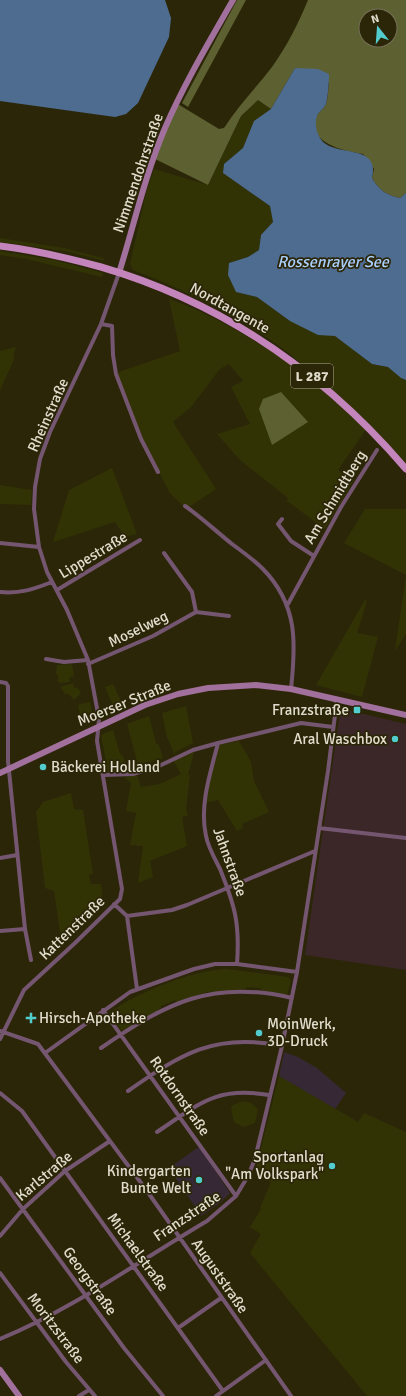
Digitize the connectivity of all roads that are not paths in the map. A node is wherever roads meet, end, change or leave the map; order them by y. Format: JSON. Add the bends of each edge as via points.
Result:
{"nodes":[{"id":1,"x":233,"y":0,"type":"edge"},
{"id":2,"x":0,"y":246,"type":"edge"},
{"id":3,"x":119,"y":273,"type":"junction"},
{"id":4,"x":101,"y":324,"type":"junction"},
{"id":5,"x":377,"y":450,"type":"dead end"},
{"id":6,"x":406,"y":470,"type":"edge"},
{"id":7,"x":158,"y":472,"type":"dead end"},
{"id":8,"x":185,"y":506,"type":"dead end"},
{"id":9,"x":282,"y":519,"type":"dead end"},
{"id":10,"x":140,"y":540,"type":"dead end"},
{"id":11,"x":0,"y":544,"type":"edge"},
{"id":12,"x":39,"y":546,"type":"junction"},
{"id":13,"x":164,"y":553,"type":"dead end"},
{"id":14,"x":314,"y":556,"type":"junction"},
{"id":15,"x":52,"y":582,"type":"junction"},
{"id":16,"x":57,"y":590,"type":"junction"},
{"id":17,"x":0,"y":592,"type":"edge"},
{"id":18,"x":288,"y":604,"type":"junction"},
{"id":19,"x":196,"y":612,"type":"junction"},
{"id":20,"x":229,"y":616,"type":"dead end"},
{"id":21,"x":46,"y":659,"type":"dead end"},
{"id":22,"x":88,"y":662,"type":"junction"},
{"id":23,"x":0,"y":682,"type":"edge"},
{"id":24,"x":291,"y":689,"type":"junction"},
{"id":25,"x":337,"y":699,"type":"junction"},
{"id":26,"x":406,"y":715,"type":"edge"},
{"id":27,"x":98,"y":726,"type":"junction"},
{"id":28,"x":333,"y":727,"type":"junction"},
{"id":29,"x":218,"y":743,"type":"junction"},
{"id":30,"x":9,"y":770,"type":"junction"},
{"id":31,"x":0,"y":773,"type":"edge"},
{"id":32,"x":104,"y":775,"type":"junction"},
{"id":33,"x":319,"y":828,"type":"junction"},
{"id":34,"x":406,"y":838,"type":"edge"},
{"id":35,"x":315,"y":851,"type":"junction"},
{"id":36,"x":18,"y":855,"type":"junction"},
{"id":37,"x":0,"y":858,"type":"edge"},
{"id":38,"x":228,"y":889,"type":"junction"},
{"id":39,"x":114,"y":904,"type":"junction"},
{"id":40,"x":127,"y":916,"type":"junction"},
{"id":41,"x":25,"y":929,"type":"junction"},
{"id":42,"x":0,"y":931,"type":"edge"},
{"id":43,"x":31,"y":960,"type":"dead end"},
{"id":44,"x":237,"y":964,"type":"junction"},
{"id":45,"x":297,"y":972,"type":"junction"},
{"id":46,"x":137,"y":989,"type":"junction"},
{"id":47,"x":292,"y":998,"type":"junction"},
{"id":48,"x":103,"y":1010,"type":"junction"},
{"id":49,"x":2,"y":1032,"type":"edge"},
{"id":50,"x":121,"y":1034,"type":"junction"},
{"id":51,"x":0,"y":1039,"type":"edge"},
{"id":52,"x":282,"y":1046,"type":"junction"},
{"id":53,"x":101,"y":1048,"type":"dead end"},
{"id":54,"x":45,"y":1053,"type":"junction"},
{"id":55,"x":151,"y":1075,"type":"junction"},
{"id":56,"x":128,"y":1091,"type":"dead end"},
{"id":57,"x":0,"y":1093,"type":"edge"},
{"id":58,"x":269,"y":1095,"type":"junction"},
{"id":59,"x":180,"y":1117,"type":"junction"},
{"id":60,"x":157,"y":1132,"type":"dead end"},
{"id":61,"x":110,"y":1141,"type":"junction"},
{"id":62,"x":65,"y":1171,"type":"junction"},
{"id":63,"x":0,"y":1178,"type":"edge"},
{"id":64,"x":236,"y":1196,"type":"junction"},
{"id":65,"x":24,"y":1209,"type":"junction"},
{"id":66,"x":0,"y":1236,"type":"edge"},
{"id":67,"x":179,"y":1238,"type":"junction"},
{"id":68,"x":133,"y":1266,"type":"junction"},
{"id":69,"x":0,"y":1273,"type":"edge"},
{"id":70,"x":86,"y":1295,"type":"junction"},
{"id":71,"x":222,"y":1298,"type":"junction"},
{"id":72,"x":36,"y":1322,"type":"junction"},
{"id":73,"x":178,"y":1328,"type":"junction"},
{"id":74,"x":0,"y":1339,"type":"edge"},
{"id":75,"x":266,"y":1360,"type":"junction"},
{"id":76,"x":0,"y":1370,"type":"edge"},
{"id":77,"x":89,"y":1390,"type":"junction"},
{"id":78,"x":223,"y":1391,"type":"junction"},
{"id":79,"x":19,"y":1396,"type":"edge"},
{"id":80,"x":79,"y":1396,"type":"edge"},
{"id":81,"x":95,"y":1396,"type":"edge"},
{"id":82,"x":163,"y":1396,"type":"edge"},
{"id":83,"x":216,"y":1396,"type":"edge"},
{"id":84,"x":291,"y":1396,"type":"edge"}],
"edges":[{"from":1,"to":3,"type":"street","name":"Nimmendohrstraße","via":[[182,91],[164,129],[144,186]]},
{"from":2,"to":3,"type":"main road","name":"Nordtangente","number":"L 287","via":[[47,254]]},
{"from":3,"to":4,"type":"street","name":"Rheinstraße"},
{"from":3,"to":6,"type":"main road","name":"Nordtangente","number":"L 287","via":[[201,305],[281,352],[344,404]]},
{"from":4,"to":7,"type":"street","via":[[112,326],[116,374],[141,439]]},
{"from":4,"to":12,"type":"street","name":"Rheinstraße","via":[[50,432],[40,460],[34,509]]},
{"from":5,"to":14,"type":"street","name":"Am Schmidtberg"},
{"from":8,"to":18,"type":"street","via":[[263,568],[278,586]]},
{"from":9,"to":14,"type":"street","name":"Am Schmidtberg","via":[[278,524],[291,541]]},
{"from":10,"to":16,"type":"street","name":"Lippestraße"},
{"from":11,"to":12,"type":"street"},
{"from":12,"to":15,"type":"street","name":"Rheinstraße"},
{"from":13,"to":19,"type":"street","via":[[192,592]]},
{"from":14,"to":18,"type":"street","name":"Am Schmidtberg"},
{"from":15,"to":16,"type":"street","name":"Rheinstraße"},
{"from":15,"to":17,"type":"street","via":[[31,590]]},
{"from":16,"to":22,"type":"street","name":"Rheinstraße"},
{"from":18,"to":24,"type":"street","via":[[293,623]]},
{"from":19,"to":20,"type":"street"},
{"from":19,"to":22,"type":"street","name":"Moselweg","via":[[152,636]]},
{"from":21,"to":22,"type":"street"},
{"from":22,"to":27,"type":"street","name":"Rheinstraße","via":[[98,712]]},
{"from":23,"to":30,"type":"street","via":[[8,686]]},
{"from":24,"to":25,"type":"street","name":"Moerser Straße"},
{"from":24,"to":27,"type":"street","name":"Moerser Straße","via":[[256,685],[208,688],[178,694],[145,705]]},
{"from":25,"to":26,"type":"street","name":"Moerser Straße"},
{"from":25,"to":28,"type":"street","name":"Franzstraße"},
{"from":27,"to":30,"type":"street","name":"Moerser Straße"},
{"from":27,"to":32,"type":"street","name":"Kattenstraße","via":[[97,741]]},
{"from":28,"to":29,"type":"street","via":[[301,723]]},
{"from":28,"to":33,"type":"street","name":"Franzstraße"},
{"from":29,"to":32,"type":"street","via":[[133,774]]},
{"from":29,"to":38,"type":"street","name":"Jahnstraße","via":[[208,781],[204,821],[206,836]]},
{"from":30,"to":31,"type":"street","name":"Moerser Straße"},
{"from":30,"to":36,"type":"street"},
{"from":32,"to":39,"type":"street","name":"Kattenstraße","via":[[122,889],[120,899]]},
{"from":33,"to":34,"type":"street"},
{"from":33,"to":35,"type":"street","name":"Franzstraße"},
{"from":35,"to":38,"type":"street"},
{"from":35,"to":45,"type":"street","name":"Franzstraße"},
{"from":36,"to":37,"type":"street"},
{"from":36,"to":41,"type":"street"},
{"from":38,"to":40,"type":"street","via":[[172,910]]},
{"from":38,"to":44,"type":"street","name":"Jahnstraße","via":[[238,920]]},
{"from":39,"to":40,"type":"street"},
{"from":39,"to":49,"type":"street","name":"Kattenstraße","via":[[24,990]]},
{"from":40,"to":46,"type":"street"},
{"from":41,"to":42,"type":"street"},
{"from":41,"to":43,"type":"street"},
{"from":44,"to":45,"type":"street"},
{"from":44,"to":46,"type":"street","via":[[201,967]]},
{"from":45,"to":47,"type":"street","name":"Franzstraße"},
{"from":46,"to":48,"type":"street"},
{"from":47,"to":50,"type":"street","via":[[273,993],[244,991],[202,996],[162,1009]]},
{"from":47,"to":52,"type":"street","name":"Franzstraße"},
{"from":48,"to":50,"type":"street","name":"Rotdornstraße"},
{"from":48,"to":54,"type":"street"},
{"from":49,"to":51,"type":"street","name":"Kattenstraße"},
{"from":49,"to":54,"type":"street","name":"Auguststraße","via":[[38,1044]]},
{"from":50,"to":53,"type":"street"},
{"from":50,"to":55,"type":"street","name":"Rotdornstraße"},
{"from":52,"to":55,"type":"street","via":[[251,1041],[220,1043],[189,1053]]},
{"from":52,"to":58,"type":"street","name":"Franzstraße"},
{"from":54,"to":61,"type":"street","name":"Auguststraße"},
{"from":55,"to":56,"type":"street"},
{"from":55,"to":59,"type":"street","name":"Rotdornstraße"},
{"from":57,"to":62,"type":"street","name":"Michaelstraße","via":[[22,1111]]},
{"from":58,"to":59,"type":"street","via":[[240,1092],[222,1094],[201,1102]]},
{"from":58,"to":64,"type":"street","name":"Franzstraße","via":[[255,1159]]},
{"from":59,"to":60,"type":"street"},
{"from":59,"to":64,"type":"street","name":"Rotdornstraße"},
{"from":61,"to":62,"type":"street","name":"Karlstraße"},
{"from":61,"to":67,"type":"street","name":"Auguststraße"},
{"from":62,"to":65,"type":"street","name":"Karlstraße"},
{"from":62,"to":68,"type":"street","name":"Michaelstraße"},
{"from":63,"to":65,"type":"street","name":"Georgstraße"},
{"from":64,"to":67,"type":"street","name":"Franzstraße","via":[[219,1212]]},
{"from":65,"to":66,"type":"street","name":"Karlstraße"},
{"from":65,"to":70,"type":"street","name":"Georgstraße"},
{"from":67,"to":68,"type":"street","name":"Franzstraße"},
{"from":67,"to":71,"type":"street","name":"Auguststraße"},
{"from":68,"to":70,"type":"street","name":"Franzstraße"},
{"from":68,"to":73,"type":"street","name":"Michaelstraße"},
{"from":69,"to":72,"type":"street","name":"Moritzstraße"},
{"from":70,"to":72,"type":"street","name":"Franzstraße"},
{"from":70,"to":82,"type":"street","name":"Georgstraße"},
{"from":71,"to":73,"type":"street"},
{"from":71,"to":75,"type":"street","name":"Auguststraße"},
{"from":72,"to":74,"type":"street","name":"Franzstraße"},
{"from":72,"to":77,"type":"street","name":"Moritzstraße"},
{"from":73,"to":78,"type":"street","name":"Michaelstraße"},
{"from":75,"to":78,"type":"street"},
{"from":75,"to":84,"type":"street","name":"Auguststraße"},
{"from":76,"to":79,"type":"street"},
{"from":77,"to":80,"type":"street"},
{"from":77,"to":81,"type":"street","name":"Moritzstraße"},
{"from":78,"to":83,"type":"street"}]}
